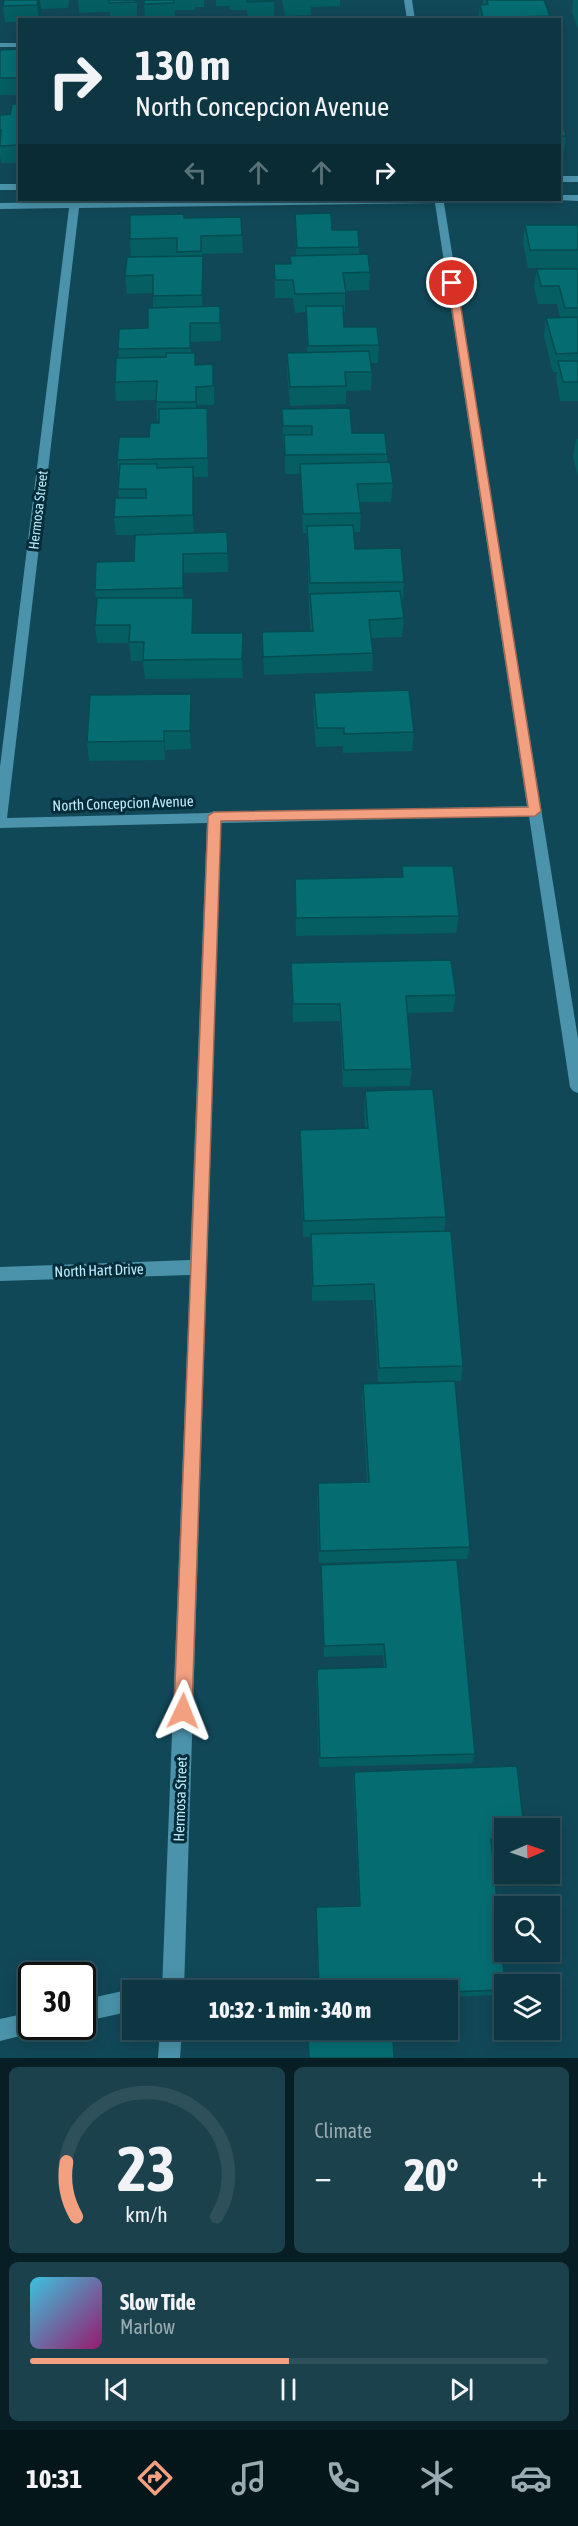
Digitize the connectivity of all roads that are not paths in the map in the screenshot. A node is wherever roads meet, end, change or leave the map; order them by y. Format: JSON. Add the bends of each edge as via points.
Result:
{"nodes":[{"id":1,"x":408,"y":0,"type":"edge"},
{"id":2,"x":411,"y":18,"type":"edge"},
{"id":3,"x":0,"y":45,"type":"edge"},
{"id":4,"x":18,"y":45,"type":"edge"},
{"id":5,"x":561,"y":179,"type":"edge"},
{"id":6,"x":578,"y":179,"type":"edge"},
{"id":7,"x":0,"y":187,"type":"edge"},
{"id":8,"x":18,"y":187,"type":"edge"},
{"id":9,"x":561,"y":198,"type":"edge"},
{"id":10,"x":578,"y":198,"type":"edge"},
{"id":11,"x":257,"y":201,"type":"edge"},
{"id":12,"x":439,"y":201,"type":"edge"},
{"id":13,"x":75,"y":202,"type":"edge"},
{"id":14,"x":0,"y":206,"type":"edge"},
{"id":15,"x":535,"y":811,"type":"junction"},
{"id":16,"x":214,"y":816,"type":"junction"},
{"id":17,"x":0,"y":822,"type":"edge"},
{"id":18,"x":578,"y":1087,"type":"edge"},
{"id":19,"x":199,"y":1267,"type":"junction"},
{"id":20,"x":0,"y":1274,"type":"edge"},
{"id":21,"x":173,"y":1980,"type":"edge"},
{"id":22,"x":122,"y":2002,"type":"edge"},
{"id":23,"x":96,"y":2008,"type":"edge"},
{"id":24,"x":18,"y":2026,"type":"edge"},
{"id":25,"x":0,"y":2030,"type":"edge"},
{"id":26,"x":170,"y":2040,"type":"edge"},
{"id":27,"x":169,"y":2058,"type":"edge"}],
"edges":[{"from":1,"to":2,"type":"street"},
{"from":3,"to":4,"type":"street"},
{"from":5,"to":6,"type":"street"},
{"from":7,"to":8,"type":"street"},
{"from":9,"to":10,"type":"street"},
{"from":11,"to":13,"type":"street"},
{"from":12,"to":15,"type":"street"},
{"from":13,"to":14,"type":"street"},
{"from":13,"to":17,"type":"street","name":"Hermosa Street"},
{"from":15,"to":16,"type":"street","name":"North Concepcion Avenue"},
{"from":15,"to":18,"type":"street"},
{"from":16,"to":17,"type":"street","name":"North Concepcion Avenue"},
{"from":16,"to":19,"type":"street","name":"Hermosa Street"},
{"from":19,"to":20,"type":"street","name":"North Hart Drive"},
{"from":19,"to":21,"type":"street","name":"Hermosa Street"},
{"from":22,"to":23,"type":"street"},
{"from":24,"to":25,"type":"street"},
{"from":26,"to":27,"type":"street"}]}
